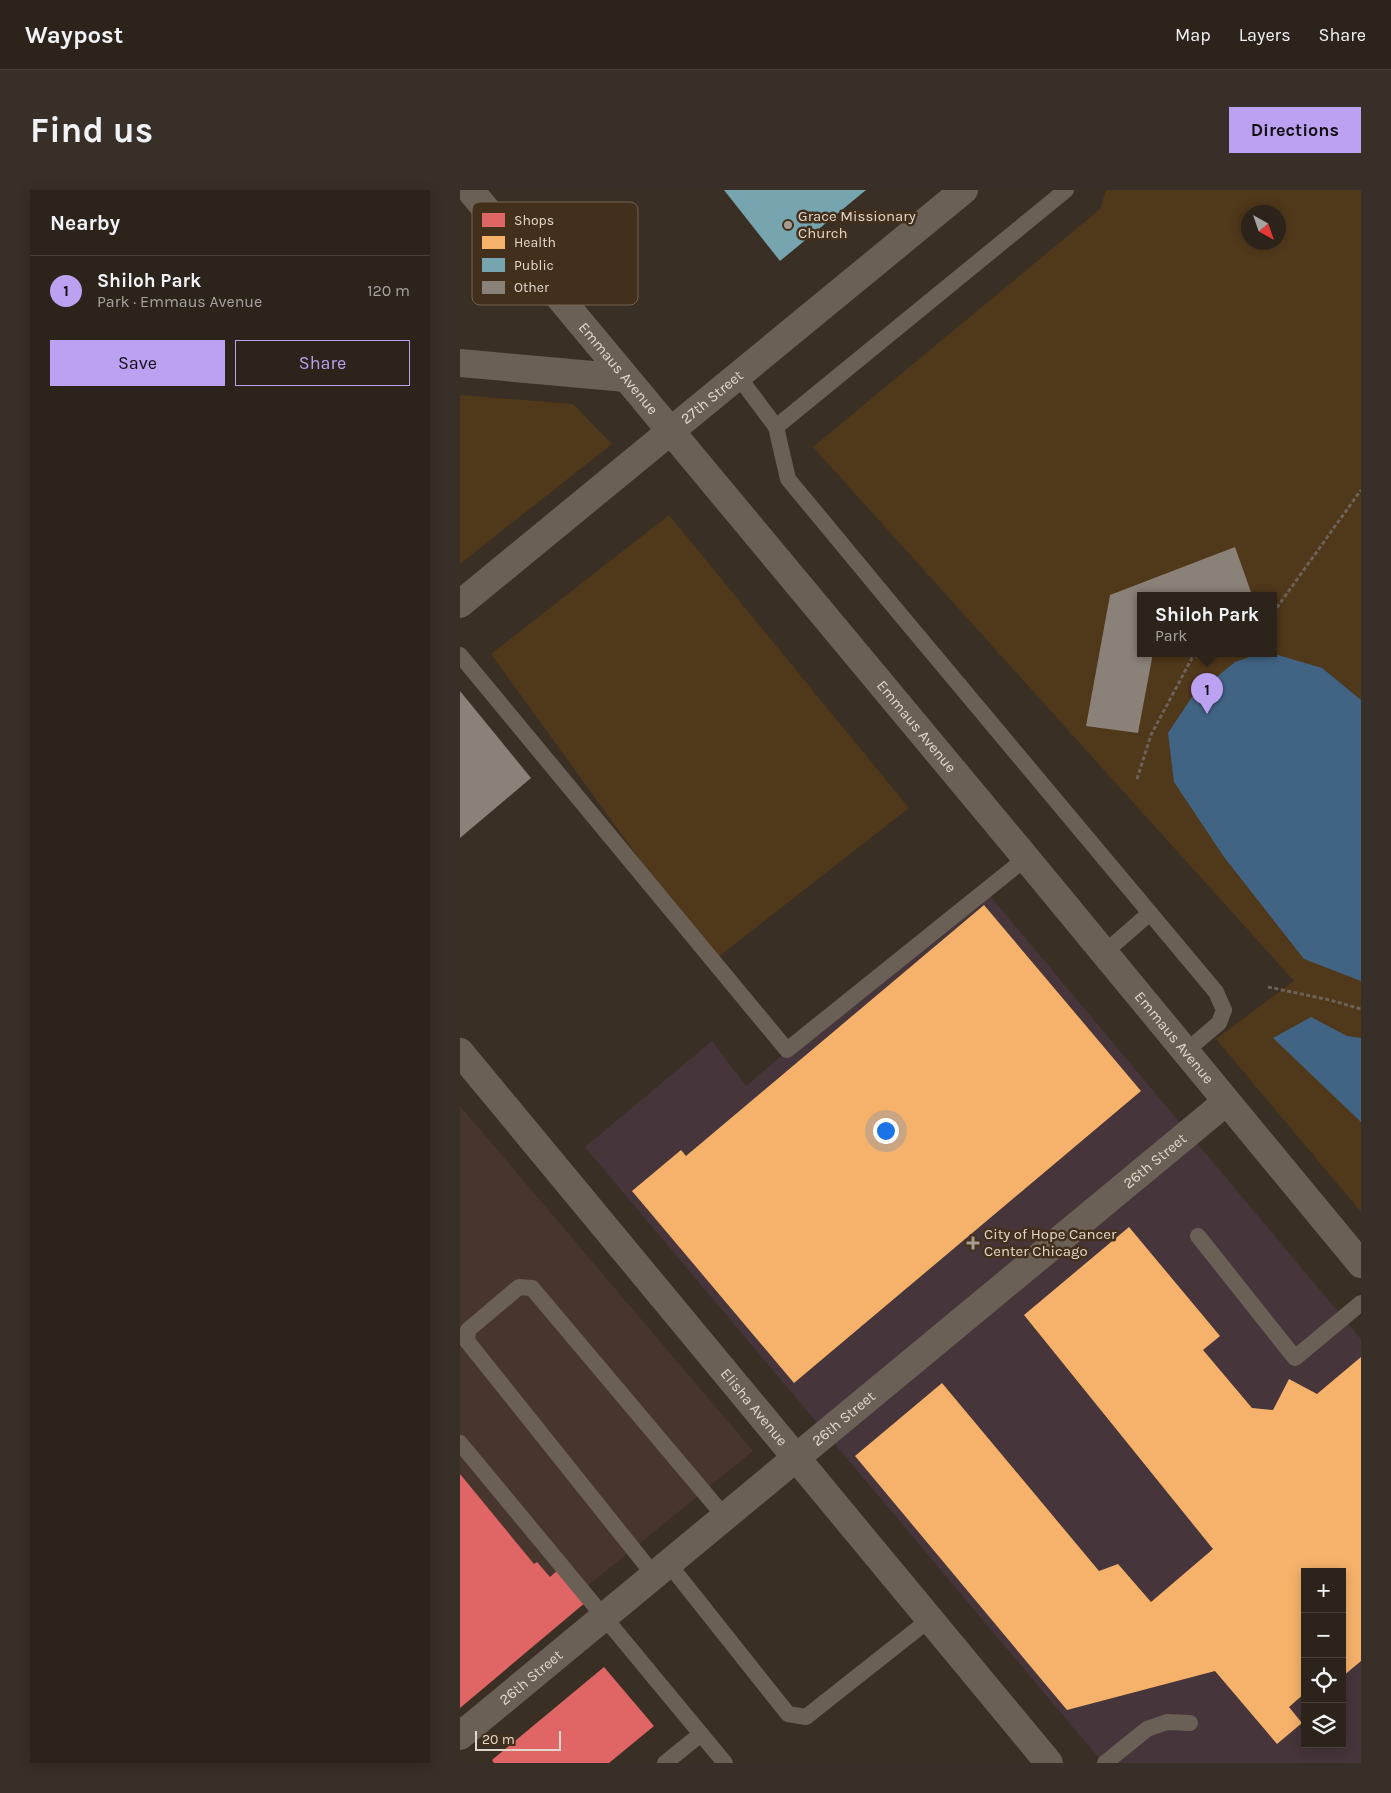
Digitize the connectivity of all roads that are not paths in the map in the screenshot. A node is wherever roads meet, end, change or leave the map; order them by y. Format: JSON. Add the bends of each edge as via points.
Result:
{"nodes":[{"id":1,"x":470,"y":190,"type":"edge"},
{"id":2,"x":964,"y":190,"type":"edge"},
{"id":3,"x":1066,"y":190,"type":"edge"},
{"id":4,"x":480,"y":202,"type":"edge"},
{"id":5,"x":565,"y":305,"type":"edge"},
{"id":6,"x":460,"y":363,"type":"edge"},
{"id":7,"x":738,"y":376,"type":"junction"},
{"id":8,"x":626,"y":378,"type":"junction"},
{"id":9,"x":776,"y":426,"type":"junction"},
{"id":10,"x":670,"y":431,"type":"junction"},
{"id":11,"x":460,"y":604,"type":"edge"},
{"id":12,"x":460,"y":655,"type":"edge"},
{"id":13,"x":1026,"y":858,"type":"junction"},
{"id":14,"x":1150,"y":913,"type":"junction"},
{"id":15,"x":1104,"y":953,"type":"junction"},
{"id":16,"x":1185,"y":1052,"type":"junction"},
{"id":17,"x":464,"y":1066,"type":"edge"},
{"id":18,"x":1226,"y":1102,"type":"junction"},
{"id":19,"x":1198,"y":1236,"type":"dead end"},
{"id":20,"x":1361,"y":1264,"type":"edge"},
{"id":21,"x":1361,"y":1303,"type":"edge"},
{"id":22,"x":460,"y":1443,"type":"edge"},
{"id":23,"x":796,"y":1458,"type":"junction"},
{"id":24,"x":725,"y":1516,"type":"junction"},
{"id":25,"x":661,"y":1569,"type":"junction"},
{"id":26,"x":603,"y":1617,"type":"junction"},
{"id":27,"x":930,"y":1619,"type":"junction"},
{"id":28,"x":1190,"y":1723,"type":"dead end"},
{"id":29,"x":701,"y":1734,"type":"junction"},
{"id":30,"x":460,"y":1736,"type":"edge"},
{"id":31,"x":665,"y":1763,"type":"edge"},
{"id":32,"x":725,"y":1763,"type":"edge"},
{"id":33,"x":1049,"y":1763,"type":"edge"},
{"id":34,"x":1105,"y":1763,"type":"edge"}],
"edges":[{"from":1,"to":4,"type":"street","name":"Emmaus Avenue"},
{"from":2,"to":7,"type":"street","name":"27th Street"},
{"from":3,"to":9,"type":"lane"},
{"from":5,"to":8,"type":"street","name":"Emmaus Avenue"},
{"from":6,"to":8,"type":"street"},
{"from":7,"to":9,"type":"lane"},
{"from":7,"to":10,"type":"street","name":"27th Street"},
{"from":8,"to":10,"type":"street","name":"Emmaus Avenue"},
{"from":9,"to":14,"type":"lane","via":[[788,479]]},
{"from":10,"to":11,"type":"street","name":"27th Street"},
{"from":10,"to":13,"type":"street","name":"Emmaus Avenue"},
{"from":12,"to":13,"type":"lane","via":[[787,1050]]},
{"from":13,"to":15,"type":"street","name":"Emmaus Avenue"},
{"from":14,"to":15,"type":"lane"},
{"from":14,"to":16,"type":"lane","via":[[1216,992],[1224,1010],[1219,1023]]},
{"from":15,"to":16,"type":"street","name":"Emmaus Avenue"},
{"from":16,"to":18,"type":"street","name":"Emmaus Avenue"},
{"from":17,"to":23,"type":"street","name":"Elisha Avenue"},
{"from":18,"to":20,"type":"street","name":"Emmaus Avenue"},
{"from":18,"to":23,"type":"street","name":"26th Street"},
{"from":19,"to":21,"type":"lane","via":[[1295,1358]]},
{"from":22,"to":26,"type":"lane"},
{"from":23,"to":24,"type":"street","name":"26th Street"},
{"from":23,"to":27,"type":"street","name":"Elisha Avenue"},
{"from":24,"to":25,"type":"street","name":"26th Street"},
{"from":24,"to":25,"type":"lane","via":[[532,1288],[519,1287],[468,1330],[467,1341]]},
{"from":25,"to":26,"type":"street","name":"26th Street"},
{"from":25,"to":27,"type":"lane","via":[[788,1714],[806,1717]]},
{"from":26,"to":29,"type":"lane"},
{"from":26,"to":30,"type":"street","name":"26th Street"},
{"from":27,"to":33,"type":"street","name":"Elisha Avenue"},
{"from":28,"to":34,"type":"lane","via":[[1167,1722],[1147,1728]]},
{"from":29,"to":31,"type":"lane"},
{"from":29,"to":32,"type":"lane"}]}
